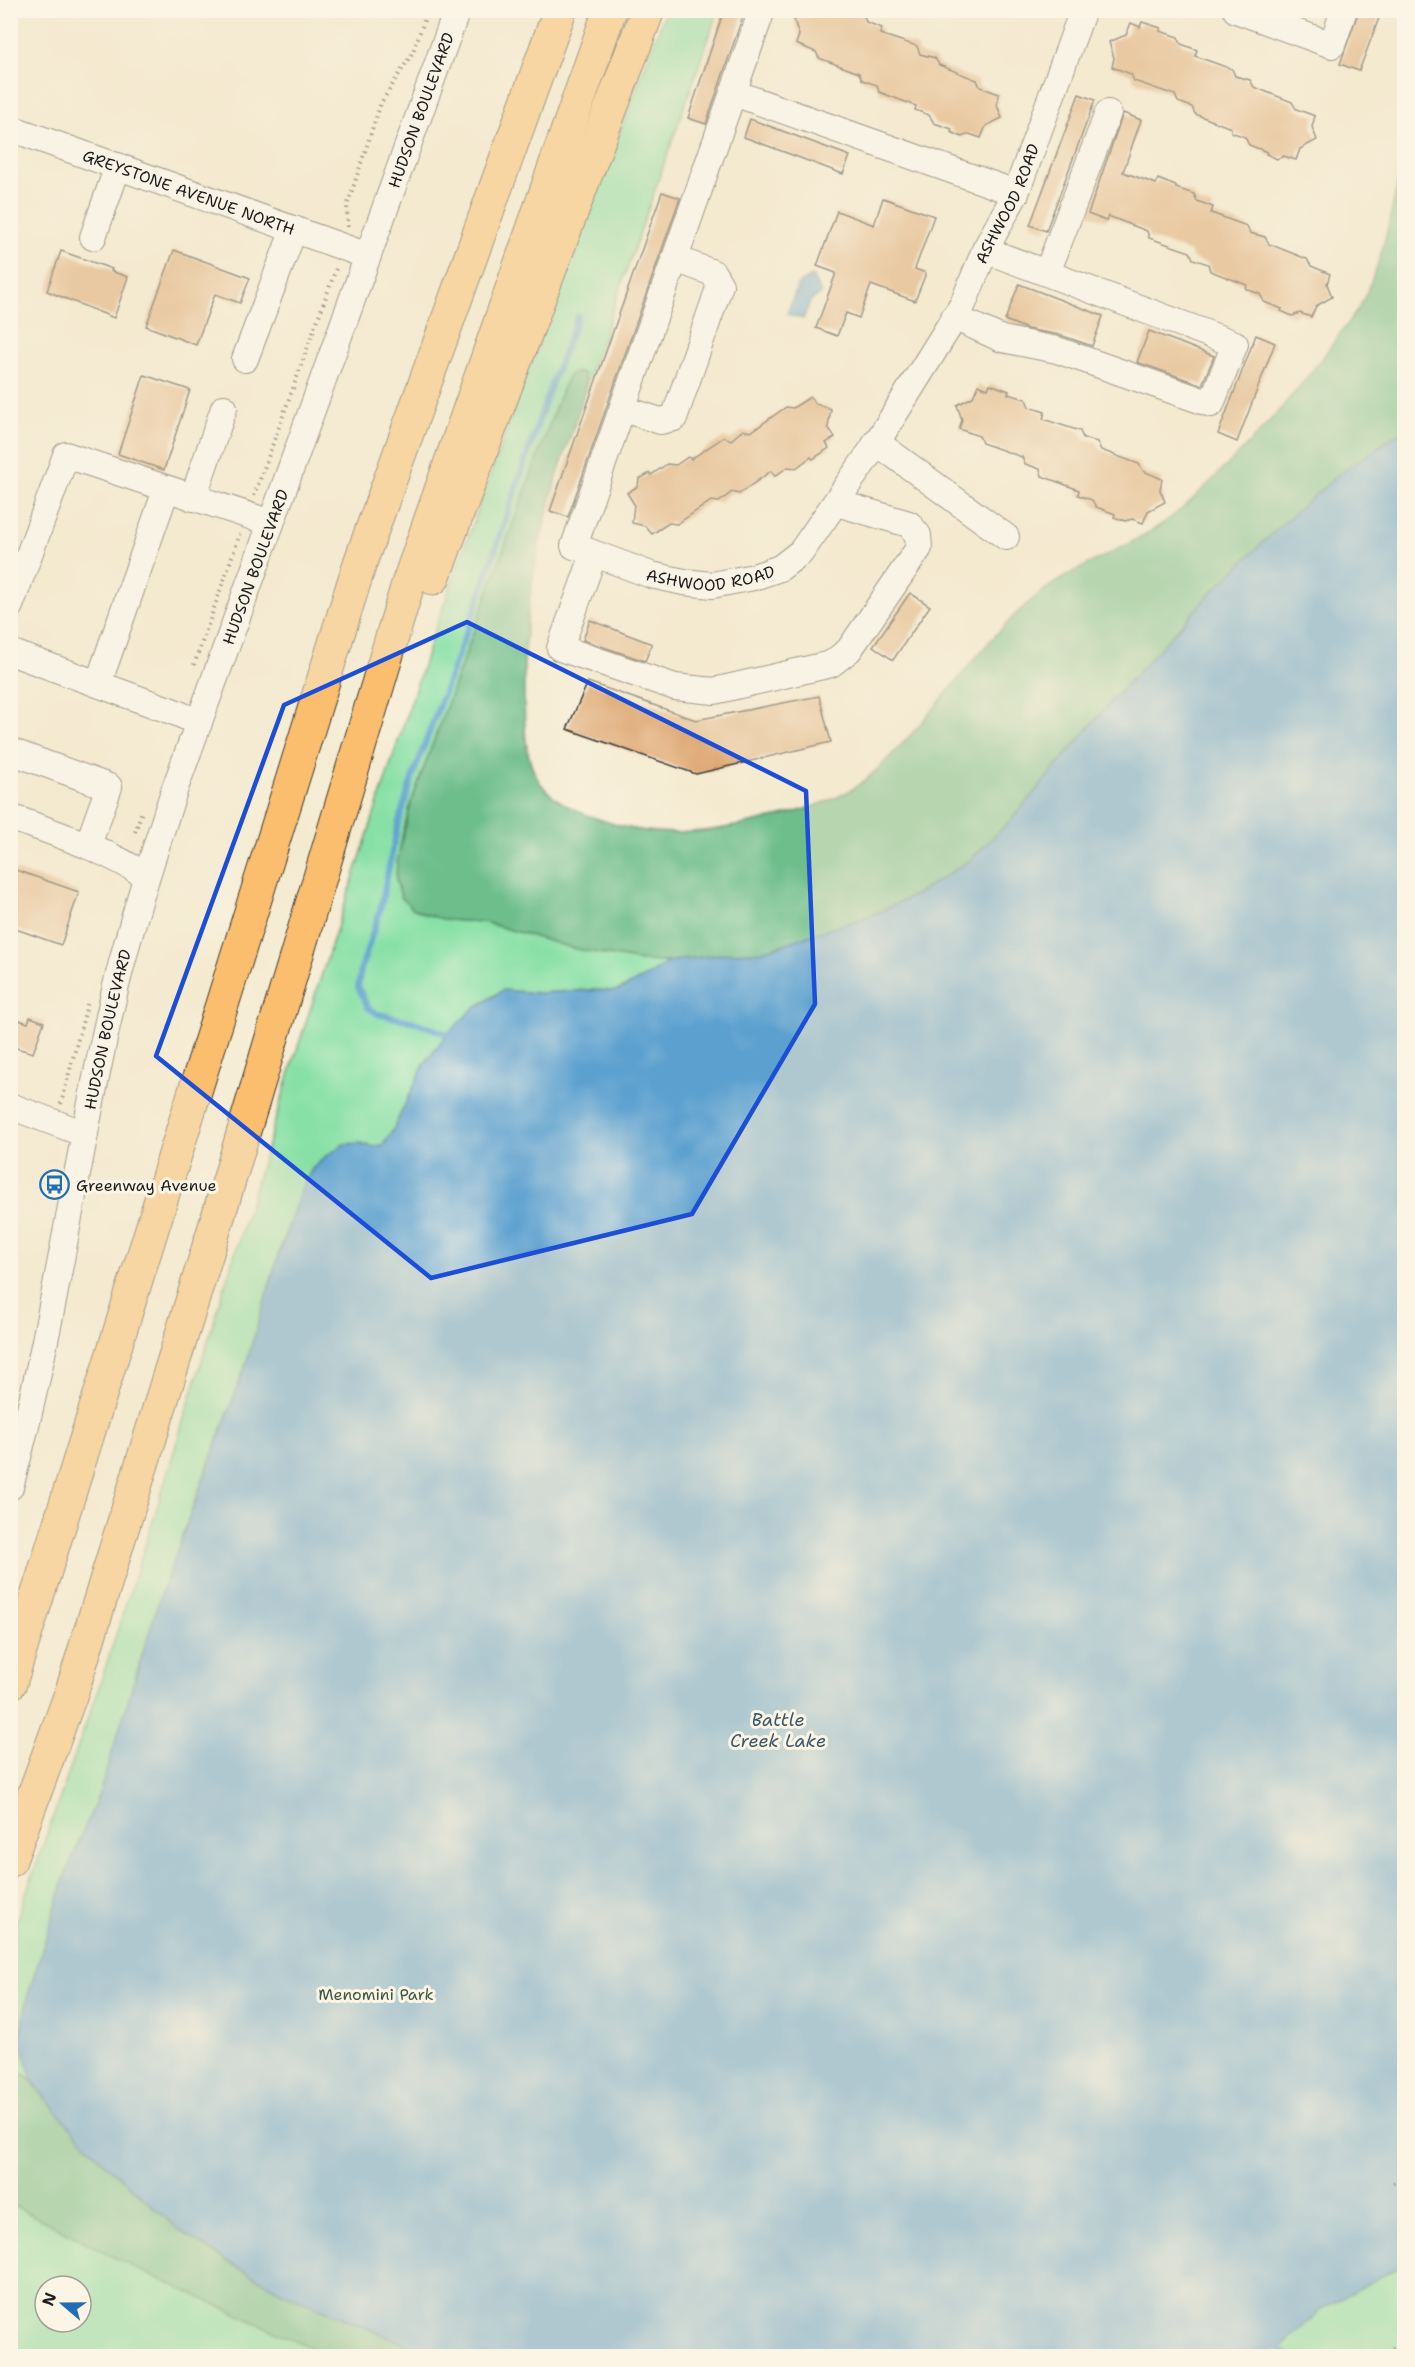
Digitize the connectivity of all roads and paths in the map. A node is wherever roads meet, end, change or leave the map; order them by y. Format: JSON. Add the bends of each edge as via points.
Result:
{"nodes":[{"id":1,"x":457,"y":10,"type":"edge"},
{"id":2,"x":610,"y":10,"type":"edge"},
{"id":3,"x":648,"y":10,"type":"edge"},
{"id":4,"x":762,"y":10,"type":"edge"},
{"id":5,"x":1083,"y":10,"type":"edge"},
{"id":6,"x":1236,"y":10,"type":"edge"},
{"id":7,"x":1344,"y":10,"type":"edge"},
{"id":8,"x":556,"y":19,"type":"edge"},
{"id":9,"x":734,"y":93,"type":"junction"},
{"id":10,"x":1108,"y":113,"type":"dead end"},
{"id":11,"x":10,"y":128,"type":"edge"},
{"id":12,"x":118,"y":166,"type":"junction"},
{"id":13,"x":1016,"y":193,"type":"junction"},
{"id":14,"x":294,"y":229,"type":"junction"},
{"id":15,"x":93,"y":237,"type":"dead end"},
{"id":16,"x":985,"y":250,"type":"junction"},
{"id":17,"x":368,"y":256,"type":"junction"},
{"id":18,"x":676,"y":260,"type":"junction"},
{"id":19,"x":1047,"y":273,"type":"junction"},
{"id":20,"x":954,"y":317,"type":"junction"},
{"id":21,"x":245,"y":359,"type":"dead end"},
{"id":22,"x":224,"y":408,"type":"dead end"},
{"id":23,"x":624,"y":409,"type":"junction"},
{"id":24,"x":876,"y":442,"type":"junction"},
{"id":25,"x":166,"y":489,"type":"junction"},
{"id":26,"x":193,"y":498,"type":"junction"},
{"id":27,"x":837,"y":503,"type":"junction"},
{"id":28,"x":271,"y":523,"type":"junction"},
{"id":29,"x":1006,"y":537,"type":"dead end"},
{"id":30,"x":594,"y":554,"type":"junction"},
{"id":31,"x":10,"y":606,"type":"edge"},
{"id":32,"x":10,"y":652,"type":"edge"},
{"id":33,"x":98,"y":684,"type":"junction"},
{"id":34,"x":199,"y":723,"type":"junction"},
{"id":35,"x":10,"y":751,"type":"edge"},
{"id":36,"x":10,"y":817,"type":"edge"},
{"id":37,"x":335,"y":825,"type":"junction"},
{"id":38,"x":88,"y":845,"type":"junction"},
{"id":39,"x":146,"y":876,"type":"junction"},
{"id":40,"x":10,"y":1106,"type":"edge"},
{"id":41,"x":85,"y":1134,"type":"junction"},
{"id":42,"x":10,"y":1487,"type":"edge"},
{"id":43,"x":10,"y":1683,"type":"edge"},
{"id":44,"x":10,"y":1860,"type":"edge"},
{"id":45,"x":1404,"y":2181,"type":"edge"},
{"id":46,"x":1393,"y":2183,"type":"dead end"},
{"id":47,"x":1404,"y":2341,"type":"edge"},
{"id":48,"x":92,"y":2356,"type":"edge"},
{"id":49,"x":147,"y":2356,"type":"edge"},
{"id":50,"x":1383,"y":2356,"type":"edge"}],
"edges":[{"from":1,"to":17,"type":"street","name":"HUDSON BOULEVARD"},
{"from":2,"to":37,"type":"highway","via":[[408,584]]},
{"from":3,"to":37,"type":"highway","via":[[455,522]]},
{"from":4,"to":9,"type":"street","name":"ASHWOOD ROAD"},
{"from":5,"to":13,"type":"street","name":"ASHWOOD ROAD"},
{"from":6,"to":7,"type":"street","via":[[1332,45]]},
{"from":8,"to":43,"type":"highway","via":[[360,563]]},
{"from":9,"to":13,"type":"street"},
{"from":9,"to":18,"type":"street","name":"ASHWOOD ROAD"},
{"from":10,"to":19,"type":"street"},
{"from":11,"to":12,"type":"street","name":"GREYSTONE AVENUE NORTH"},
{"from":12,"to":14,"type":"street","name":"GREYSTONE AVENUE NORTH"},
{"from":12,"to":15,"type":"street"},
{"from":13,"to":16,"type":"street","name":"ASHWOOD ROAD"},
{"from":14,"to":17,"type":"street","name":"GREYSTONE AVENUE NORTH"},
{"from":14,"to":21,"type":"street"},
{"from":16,"to":19,"type":"street"},
{"from":16,"to":20,"type":"street","name":"ASHWOOD ROAD"},
{"from":17,"to":28,"type":"street","name":"HUDSON BOULEVARD"},
{"from":18,"to":23,"type":"street","name":"ASHWOOD ROAD"},
{"from":18,"to":23,"type":"street","via":[[713,273],[720,285],[674,418],[660,421]]},
{"from":19,"to":20,"type":"street","via":[[1235,344],[1211,404],[1056,350],[1002,339]]},
{"from":20,"to":24,"type":"street","name":"ASHWOOD ROAD"},
{"from":22,"to":26,"type":"street"},
{"from":23,"to":30,"type":"street","name":"ASHWOOD ROAD","via":[[574,546]]},
{"from":24,"to":27,"type":"street","name":"ASHWOOD ROAD"},
{"from":24,"to":29,"type":"street"},
{"from":25,"to":26,"type":"street"},
{"from":25,"to":31,"type":"street","via":[[66,454]]},
{"from":25,"to":33,"type":"street"},
{"from":26,"to":28,"type":"street"},
{"from":27,"to":30,"type":"street","name":"ASHWOOD ROAD","via":[[801,552],[780,568],[754,578],[712,585],[684,582],[651,575]]},
{"from":27,"to":30,"type":"street","via":[[909,524],[918,536],[919,548],[849,650],[831,664],[714,691],[675,687],[560,648]]},
{"from":28,"to":34,"type":"street","name":"HUDSON BOULEVARD"},
{"from":32,"to":33,"type":"street"},
{"from":33,"to":34,"type":"street"},
{"from":34,"to":39,"type":"street","name":"HUDSON BOULEVARD"},
{"from":35,"to":38,"type":"street","via":[[109,787]]},
{"from":36,"to":38,"type":"street"},
{"from":37,"to":44,"type":"highway","via":[[73,1688]]},
{"from":38,"to":39,"type":"street"},
{"from":39,"to":41,"type":"street","name":"HUDSON BOULEVARD","via":[[116,988]]},
{"from":40,"to":41,"type":"street"},
{"from":41,"to":42,"type":"street","name":"HUDSON BOULEVARD","via":[[49,1328]]},
{"from":45,"to":46,"type":"path"},
{"from":47,"to":50,"type":"path"},
{"from":48,"to":49,"type":"path","via":[[128,2352]]}]}
